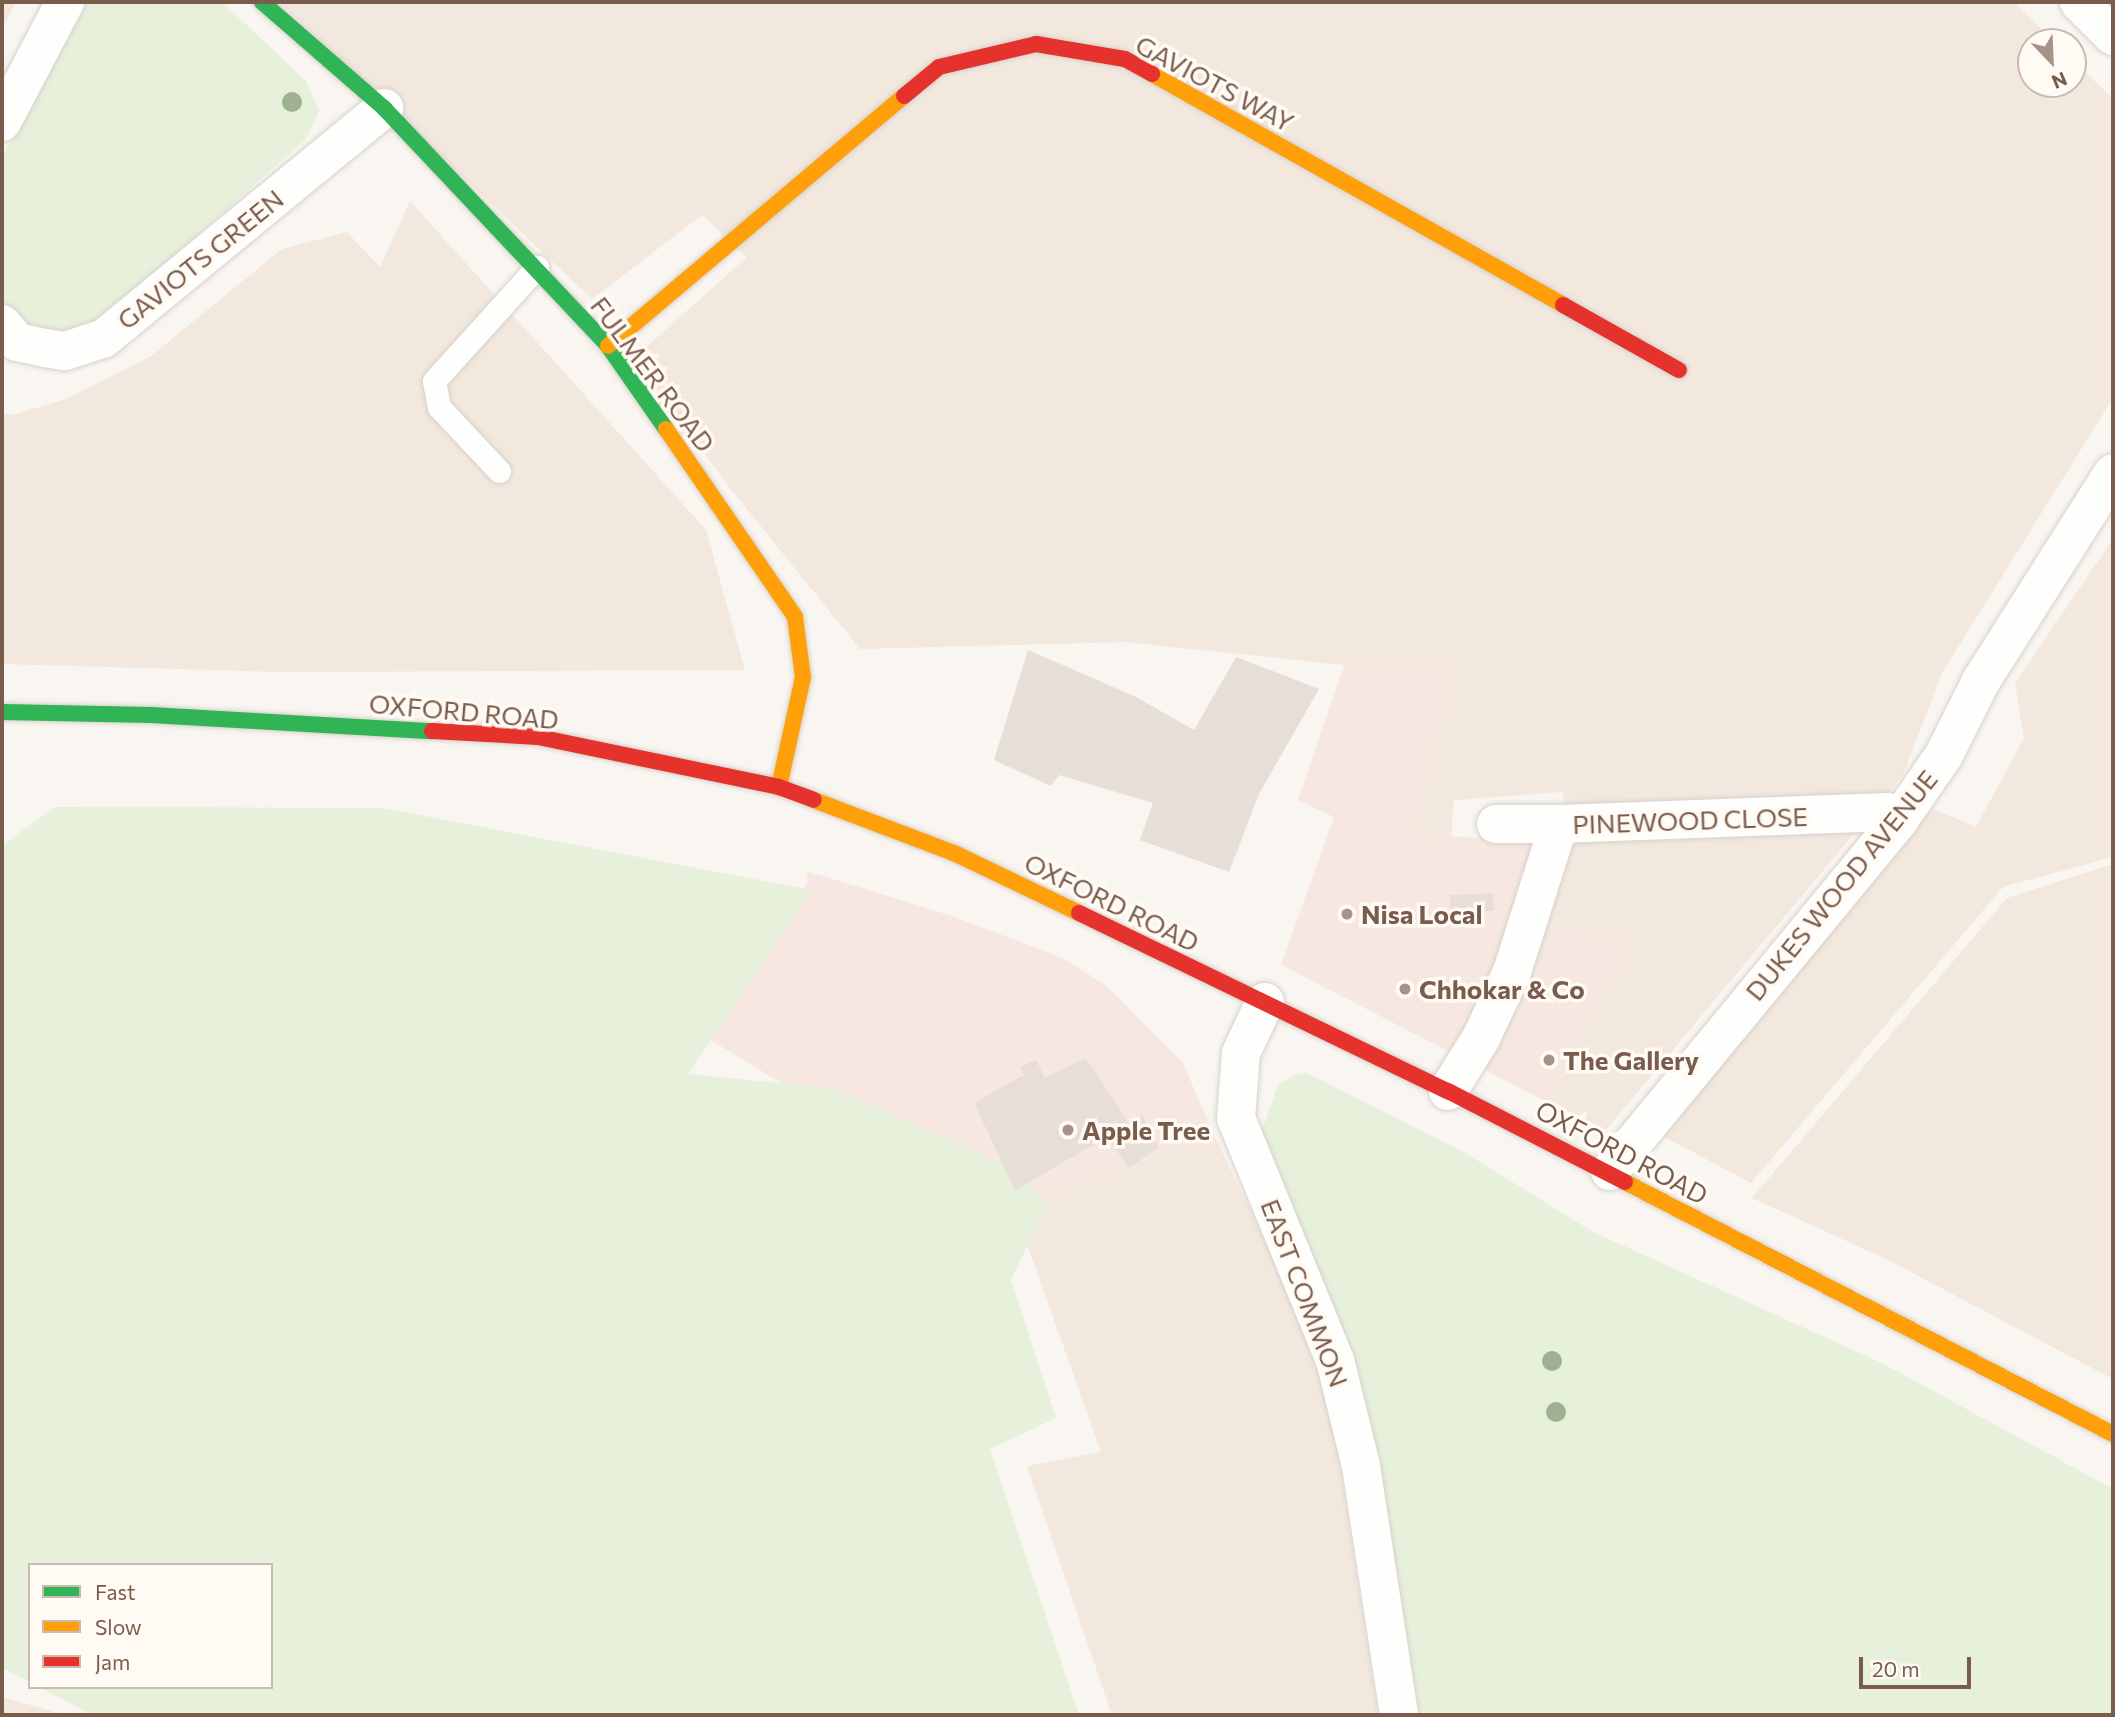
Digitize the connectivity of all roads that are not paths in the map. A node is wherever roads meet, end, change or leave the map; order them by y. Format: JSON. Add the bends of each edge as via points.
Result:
{"nodes":[{"id":1,"x":65,"y":2,"type":"edge"},
{"id":2,"x":262,"y":2,"type":"edge"},
{"id":3,"x":2079,"y":2,"type":"edge"},
{"id":4,"x":2113,"y":36,"type":"edge"},
{"id":5,"x":384,"y":108,"type":"junction"},
{"id":6,"x":2,"y":122,"type":"edge"},
{"id":7,"x":537,"y":267,"type":"junction"},
{"id":8,"x":2,"y":324,"type":"edge"},
{"id":9,"x":608,"y":346,"type":"junction"},
{"id":10,"x":1679,"y":370,"type":"dead end"},
{"id":11,"x":499,"y":471,"type":"dead end"},
{"id":12,"x":2113,"y":473,"type":"edge"},
{"id":13,"x":2099,"y":528,"type":"edge"},
{"id":14,"x":2,"y":712,"type":"edge"},
{"id":15,"x":779,"y":787,"type":"junction"},
{"id":16,"x":1899,"y":820,"type":"junction"},
{"id":17,"x":1496,"y":824,"type":"dead end"},
{"id":18,"x":1559,"y":824,"type":"junction"},
{"id":19,"x":1265,"y":1002,"type":"junction"},
{"id":20,"x":1448,"y":1091,"type":"junction"},
{"id":21,"x":1610,"y":1171,"type":"junction"},
{"id":22,"x":2113,"y":1434,"type":"edge"},
{"id":23,"x":1399,"y":1715,"type":"edge"}],
"edges":[{"from":1,"to":6,"type":"street"},
{"from":2,"to":5,"type":"main road","name":"FULMER ROAD"},
{"from":3,"to":4,"type":"street"},
{"from":5,"to":7,"type":"main road","name":"FULMER ROAD"},
{"from":5,"to":8,"type":"street","name":"GAVIOTS GREEN","via":[[103,338],[65,351],[18,342]]},
{"from":7,"to":9,"type":"main road","name":"FULMER ROAD"},
{"from":7,"to":11,"type":"lane","via":[[434,381],[439,407]]},
{"from":9,"to":10,"type":"main road","name":"GAVIOTS WAY","via":[[939,67],[1036,44],[1125,59]]},
{"from":9,"to":15,"type":"main road","name":"FULMER ROAD","via":[[795,617],[803,677]]},
{"from":12,"to":13,"type":"street","name":"DUKES WOOD AVENUE"},
{"from":13,"to":16,"type":"street","name":"DUKES WOOD AVENUE","via":[[1981,681],[1944,755]]},
{"from":14,"to":15,"type":"main road","name":"OXFORD ROAD","via":[[151,715],[538,737]]},
{"from":15,"to":19,"type":"main road","name":"OXFORD ROAD","via":[[956,854]]},
{"from":16,"to":18,"type":"street","name":"PINEWOOD CLOSE","via":[[1886,812]]},
{"from":16,"to":21,"type":"street","name":"DUKES WOOD AVENUE"},
{"from":17,"to":18,"type":"street"},
{"from":18,"to":20,"type":"street","name":"PINEWOOD CLOSE","via":[[1512,972],[1481,1038]]},
{"from":19,"to":20,"type":"main road","name":"OXFORD ROAD"},
{"from":19,"to":23,"type":"street","name":"EAST COMMON","via":[[1241,1053],[1236,1118],[1335,1360],[1361,1466]]},
{"from":20,"to":21,"type":"main road","name":"OXFORD ROAD"},
{"from":21,"to":22,"type":"main road","name":"OXFORD ROAD"}]}
